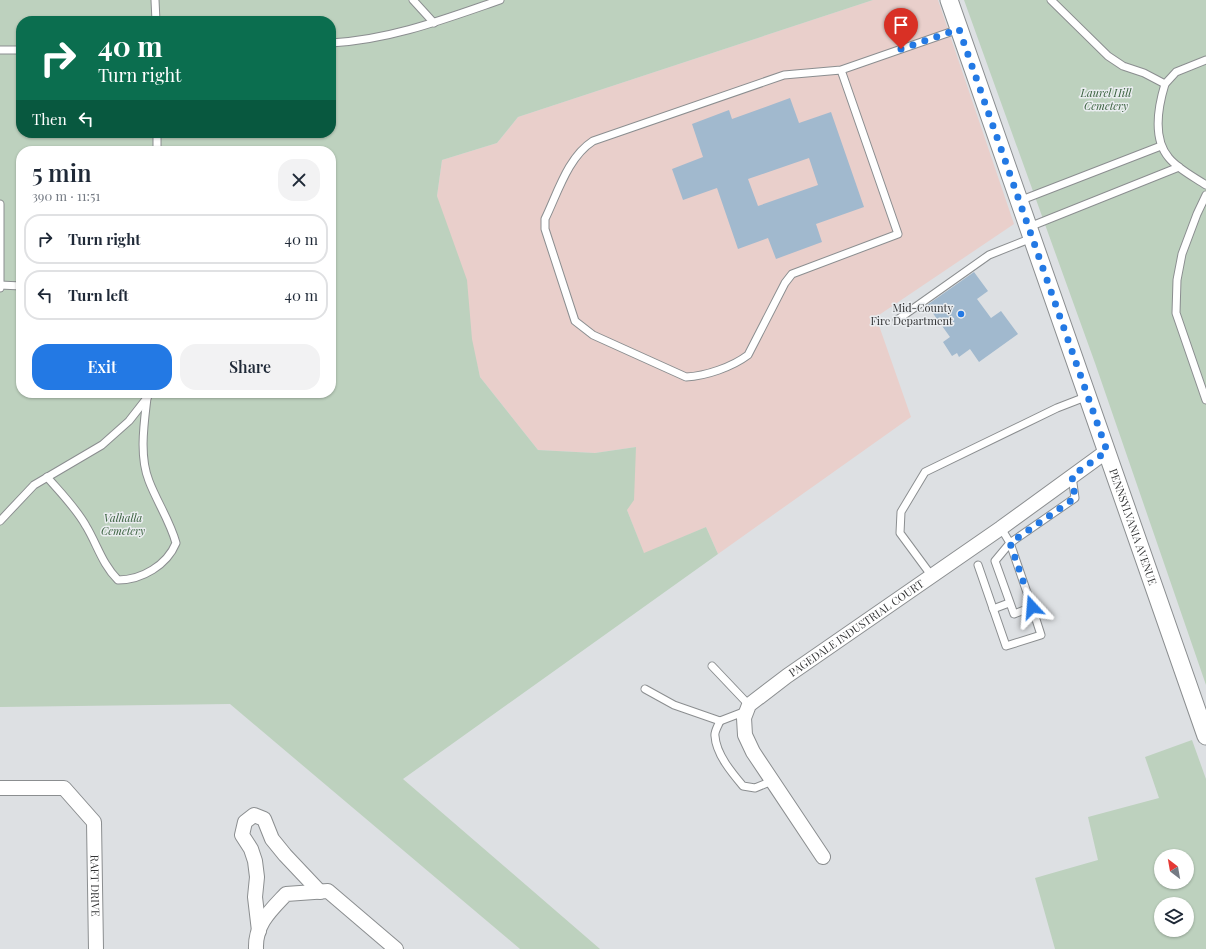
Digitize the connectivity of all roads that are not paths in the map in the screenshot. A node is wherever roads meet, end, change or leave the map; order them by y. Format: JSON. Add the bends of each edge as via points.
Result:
{"nodes":[{"id":1,"x":155,"y":0,"type":"edge"},
{"id":2,"x":413,"y":0,"type":"edge"},
{"id":3,"x":500,"y":0,"type":"edge"},
{"id":4,"x":949,"y":0,"type":"edge"},
{"id":5,"x":1051,"y":0,"type":"edge"},
{"id":6,"x":156,"y":16,"type":"edge"},
{"id":7,"x":434,"y":23,"type":"junction"},
{"id":8,"x":959,"y":29,"type":"junction"},
{"id":9,"x":336,"y":42,"type":"edge"},
{"id":10,"x":0,"y":50,"type":"edge"},
{"id":11,"x":16,"y":50,"type":"edge"},
{"id":12,"x":1206,"y":60,"type":"edge"},
{"id":13,"x":841,"y":70,"type":"junction"},
{"id":14,"x":1165,"y":84,"type":"junction"},
{"id":15,"x":1161,"y":146,"type":"junction"},
{"id":16,"x":1179,"y":167,"type":"junction"},
{"id":17,"x":1206,"y":185,"type":"edge"},
{"id":18,"x":1206,"y":195,"type":"edge"},
{"id":19,"x":1019,"y":201,"type":"junction"},
{"id":20,"x":0,"y":204,"type":"edge"},
{"id":21,"x":1031,"y":232,"type":"junction"},
{"id":22,"x":0,"y":286,"type":"edge"},
{"id":23,"x":16,"y":286,"type":"edge"},
{"id":24,"x":897,"y":320,"type":"dead end"},
{"id":25,"x":1088,"y":396,"type":"junction"},
{"id":26,"x":146,"y":398,"type":"edge"},
{"id":27,"x":148,"y":398,"type":"edge"},
{"id":28,"x":1206,"y":400,"type":"edge"},
{"id":29,"x":1107,"y":451,"type":"junction"},
{"id":30,"x":1072,"y":476,"type":"junction"},
{"id":31,"x":47,"y":477,"type":"junction"},
{"id":32,"x":0,"y":521,"type":"edge"},
{"id":33,"x":1001,"y":528,"type":"junction"},
{"id":34,"x":1010,"y":543,"type":"junction"},
{"id":35,"x":978,"y":565,"type":"dead end"},
{"id":36,"x":931,"y":575,"type":"junction"},
{"id":37,"x":1009,"y":603,"type":"junction"},
{"id":38,"x":1032,"y":607,"type":"junction"},
{"id":39,"x":993,"y":609,"type":"junction"},
{"id":40,"x":712,"y":666,"type":"dead end"},
{"id":41,"x":645,"y":689,"type":"dead end"},
{"id":42,"x":748,"y":708,"type":"junction"},
{"id":43,"x":720,"y":721,"type":"junction"},
{"id":44,"x":1206,"y":736,"type":"edge"},
{"id":45,"x":772,"y":781,"type":"junction"},
{"id":46,"x":0,"y":788,"type":"edge"},
{"id":47,"x":823,"y":857,"type":"dead end"},
{"id":48,"x":320,"y":892,"type":"junction"},
{"id":49,"x":259,"y":931,"type":"junction"},
{"id":50,"x":96,"y":949,"type":"edge"},
{"id":51,"x":256,"y":949,"type":"edge"},
{"id":52,"x":396,"y":949,"type":"edge"}],
"edges":[{"from":1,"to":6,"type":"lane"},
{"from":2,"to":7,"type":"lane"},
{"from":3,"to":7,"type":"lane"},
{"from":4,"to":8,"type":"street","name":"PENNSYLVANIA AVENUE"},
{"from":5,"to":14,"type":"lane","via":[[1108,56],[1123,66]]},
{"from":7,"to":9,"type":"lane","via":[[379,38]]},
{"from":8,"to":13,"type":"lane"},
{"from":8,"to":19,"type":"street","name":"PENNSYLVANIA AVENUE"},
{"from":10,"to":11,"type":"lane"},
{"from":12,"to":14,"type":"lane","via":[[1176,72]]},
{"from":13,"to":13,"type":"lane","via":[[784,76],[593,141],[583,148],[574,159],[545,219],[545,228],[575,321],[600,338],[686,377],[696,376],[740,362],[748,355],[792,274],[898,234]]},
{"from":14,"to":15,"type":"lane","via":[[1160,99],[1158,121]]},
{"from":15,"to":16,"type":"lane"},
{"from":15,"to":19,"type":"lane"},
{"from":16,"to":17,"type":"lane"},
{"from":16,"to":21,"type":"lane"},
{"from":18,"to":28,"type":"lane","via":[[1182,254],[1177,280],[1176,313]]},
{"from":19,"to":21,"type":"street","name":"PENNSYLVANIA AVENUE"},
{"from":20,"to":22,"type":"lane"},
{"from":21,"to":24,"type":"lane","via":[[989,255]]},
{"from":21,"to":25,"type":"street","name":"PENNSYLVANIA AVENUE"},
{"from":22,"to":23,"type":"lane"},
{"from":25,"to":29,"type":"street","name":"PENNSYLVANIA AVENUE"},
{"from":25,"to":36,"type":"lane","via":[[1057,408],[925,472],[901,512],[900,533]]},
{"from":26,"to":31,"type":"lane","via":[[129,421],[102,445]]},
{"from":27,"to":31,"type":"lane","via":[[144,419],[144,455],[148,479],[176,543],[172,554],[156,567],[132,580],[118,580],[108,570],[86,526]]},
{"from":29,"to":30,"type":"street","name":"PAGEDALE INDUSTRIAL COURT"},
{"from":29,"to":44,"type":"street","name":"PENNSYLVANIA AVENUE"},
{"from":30,"to":33,"type":"street","name":"PAGEDALE INDUSTRIAL COURT"},
{"from":30,"to":34,"type":"lane","via":[[1075,498]]},
{"from":31,"to":32,"type":"lane","via":[[34,485]]},
{"from":33,"to":34,"type":"lane"},
{"from":33,"to":36,"type":"street","name":"PAGEDALE INDUSTRIAL COURT"},
{"from":34,"to":37,"type":"lane","via":[[995,560]]},
{"from":34,"to":38,"type":"lane"},
{"from":35,"to":39,"type":"lane"},
{"from":36,"to":42,"type":"street","name":"PAGEDALE INDUSTRIAL COURT"},
{"from":37,"to":38,"type":"lane","via":[[1014,614]]},
{"from":37,"to":39,"type":"lane"},
{"from":38,"to":39,"type":"lane","via":[[1041,635],[1006,646]]},
{"from":40,"to":42,"type":"lane"},
{"from":41,"to":43,"type":"lane","via":[[674,705]]},
{"from":42,"to":43,"type":"lane"},
{"from":42,"to":45,"type":"street","via":[[744,718],[745,735]]},
{"from":43,"to":45,"type":"lane","via":[[714,735],[718,749],[743,786],[755,788]]},
{"from":45,"to":47,"type":"street"},
{"from":46,"to":50,"type":"street","name":"RAFT DRIVE","via":[[64,788],[94,822]]},
{"from":48,"to":49,"type":"street","via":[[286,894],[265,915]]},
{"from":48,"to":49,"type":"street","via":[[284,855],[272,839],[264,819],[254,815],[244,822],[242,835],[255,861]]},
{"from":48,"to":52,"type":"street","via":[[328,891]]},
{"from":49,"to":51,"type":"street"}]}
